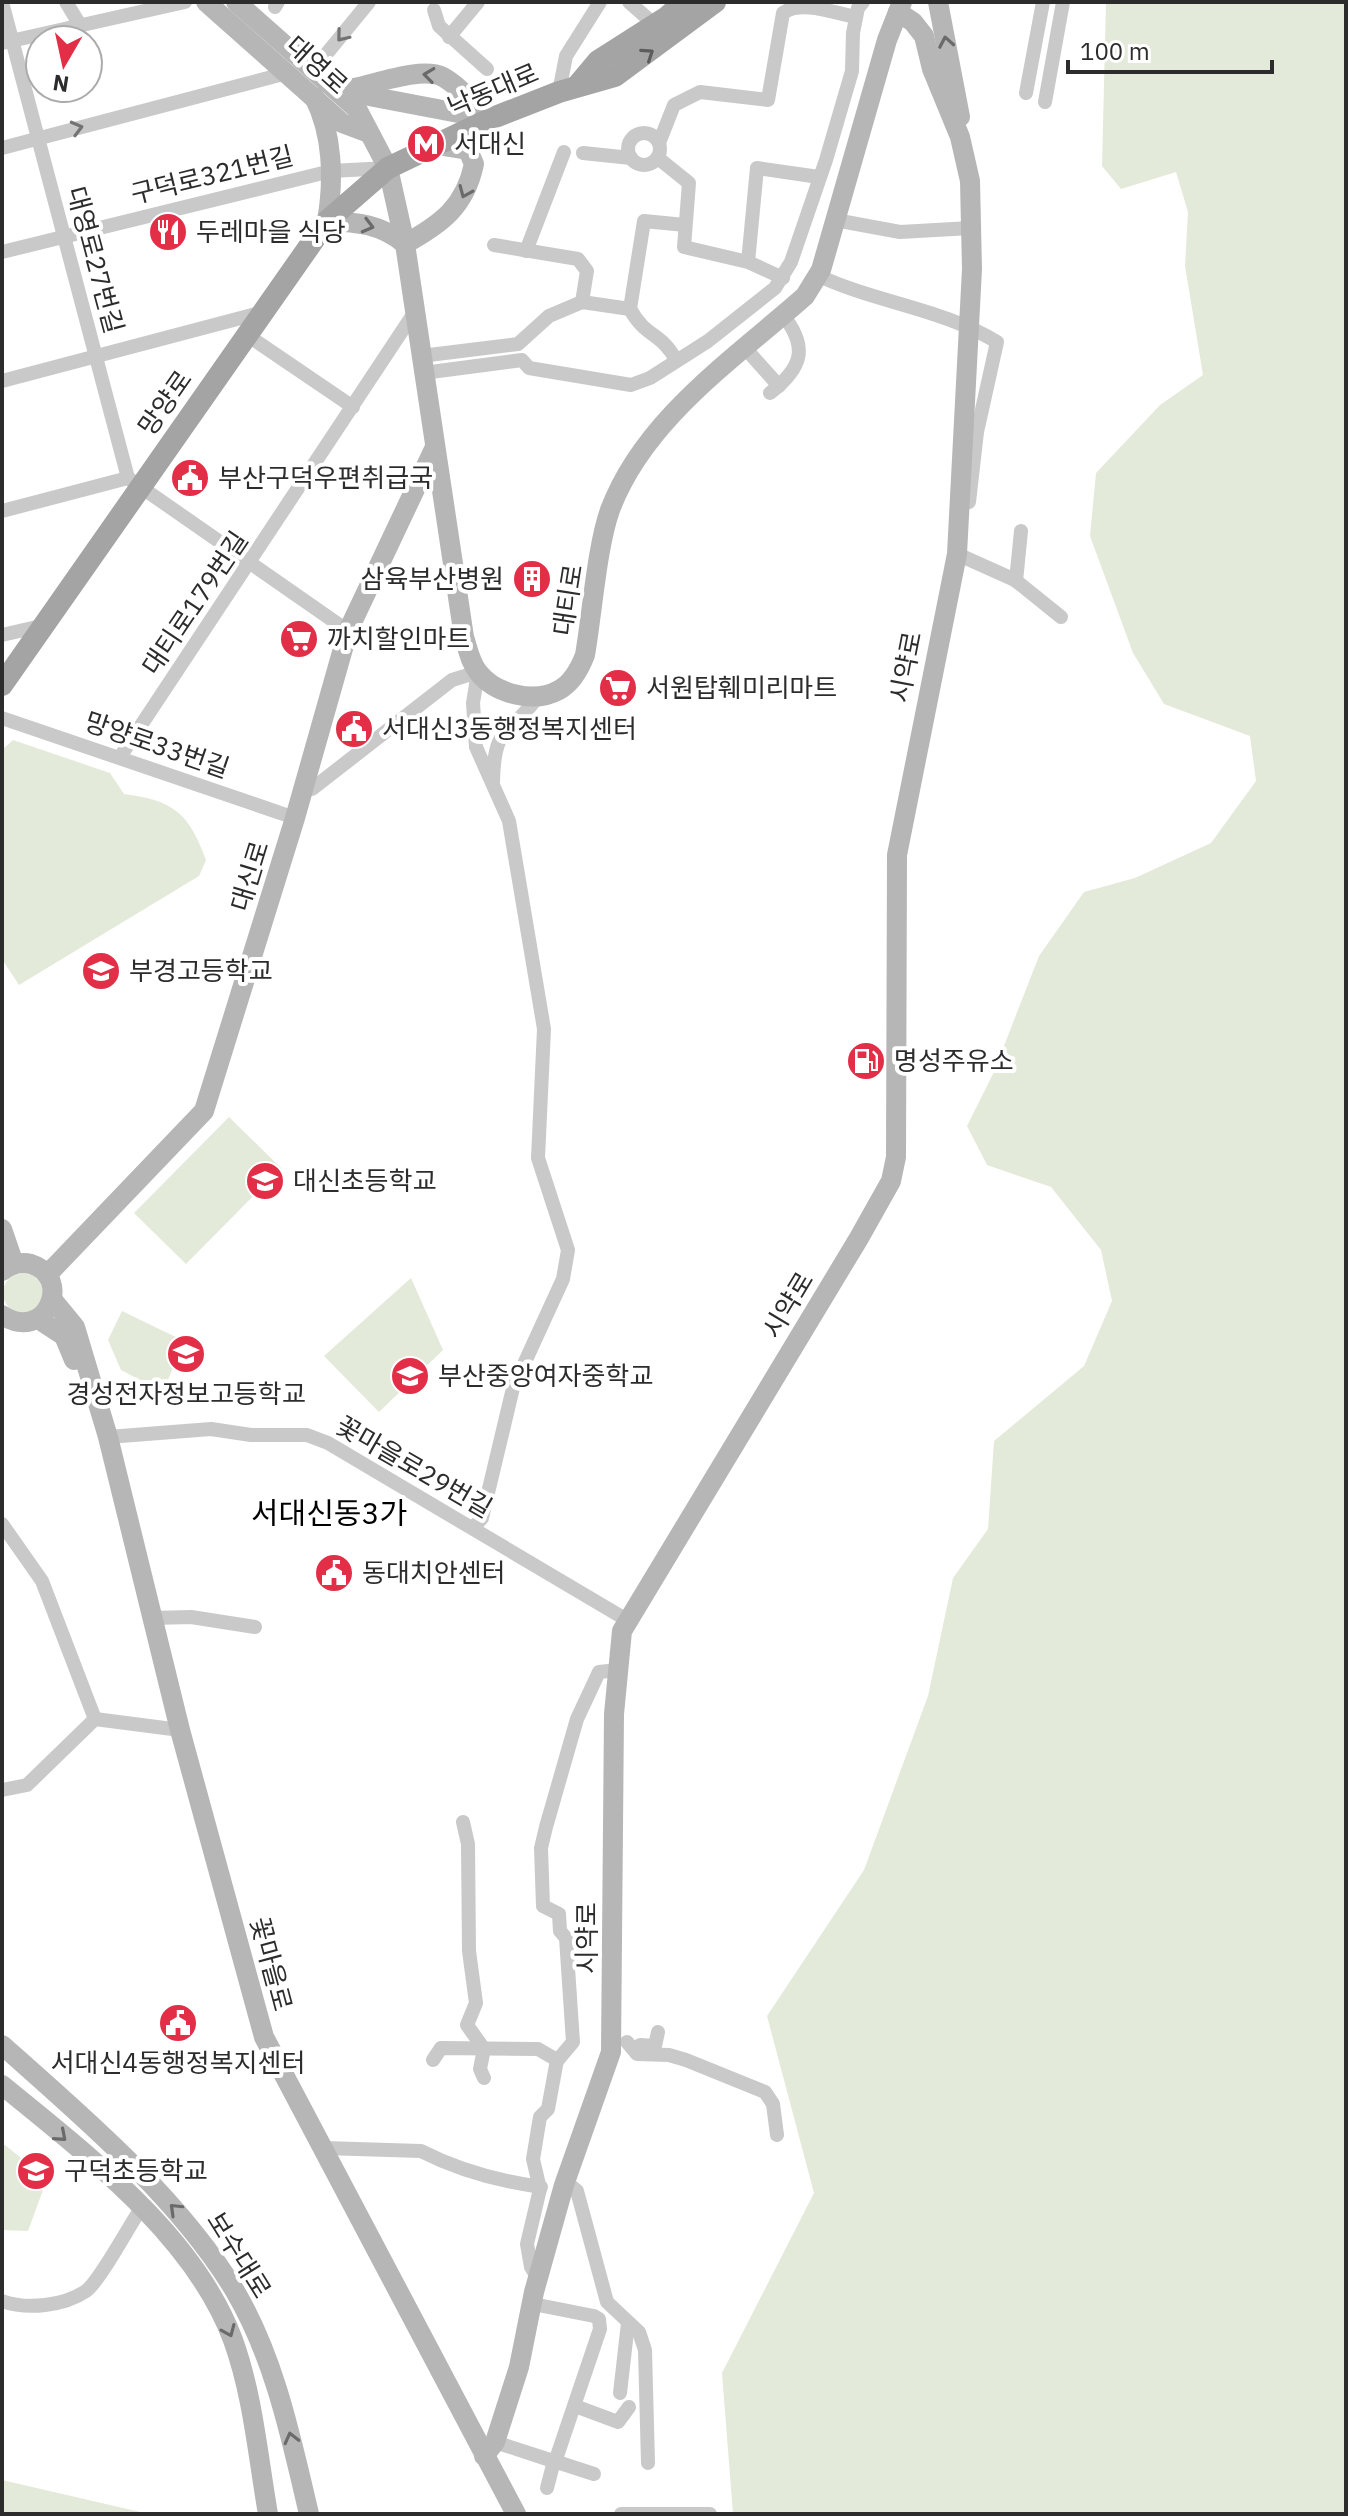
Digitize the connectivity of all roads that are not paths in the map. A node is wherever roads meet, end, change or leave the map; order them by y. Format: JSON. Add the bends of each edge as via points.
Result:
{"nodes":[{"id":1,"x":2,"y":2,"type":"edge"},
{"id":2,"x":66,"y":2,"type":"edge"},
{"id":3,"x":185,"y":2,"type":"edge"},
{"id":4,"x":206,"y":2,"type":"edge"},
{"id":5,"x":236,"y":2,"type":"edge"},
{"id":6,"x":369,"y":2,"type":"edge"},
{"id":7,"x":478,"y":2,"type":"edge"},
{"id":8,"x":600,"y":2,"type":"edge"},
{"id":9,"x":629,"y":2,"type":"edge"},
{"id":10,"x":684,"y":2,"type":"edge"},
{"id":11,"x":715,"y":2,"type":"edge"},
{"id":12,"x":863,"y":2,"type":"edge"},
{"id":13,"x":938,"y":2,"type":"edge"},
{"id":14,"x":1043,"y":2,"type":"edge"},
{"id":15,"x":1063,"y":2,"type":"edge"},
{"id":16,"x":900,"y":7,"type":"edge"},
{"id":17,"x":434,"y":10,"type":"dead end"},
{"id":18,"x":856,"y":17,"type":"junction"},
{"id":19,"x":79,"y":24,"type":"edge"},
{"id":20,"x":85,"y":24,"type":"edge"},
{"id":21,"x":655,"y":25,"type":"junction"},
{"id":22,"x":449,"y":37,"type":"junction"},
{"id":23,"x":7,"y":41,"type":"edge"},
{"id":24,"x":314,"y":69,"type":"junction"},
{"id":25,"x":487,"y":69,"type":"dead end"},
{"id":26,"x":287,"y":73,"type":"junction"},
{"id":27,"x":568,"y":89,"type":"junction"},
{"id":28,"x":338,"y":91,"type":"junction"},
{"id":29,"x":1026,"y":93,"type":"dead end"},
{"id":30,"x":314,"y":97,"type":"junction"},
{"id":31,"x":1045,"y":102,"type":"dead end"},
{"id":32,"x":490,"y":119,"type":"junction"},
{"id":33,"x":366,"y":132,"type":"junction"},
{"id":34,"x":960,"y":137,"type":"junction"},
{"id":35,"x":38,"y":139,"type":"junction"},
{"id":36,"x":437,"y":145,"type":"junction"},
{"id":37,"x":2,"y":148,"type":"edge"},
{"id":38,"x":658,"y":151,"type":"junction"},
{"id":39,"x":564,"y":152,"type":"dead end"},
{"id":40,"x":583,"y":153,"type":"dead end"},
{"id":41,"x":631,"y":158,"type":"junction"},
{"id":42,"x":388,"y":168,"type":"junction"},
{"id":43,"x":331,"y":171,"type":"junction"},
{"id":44,"x":819,"y":177,"type":"junction"},
{"id":45,"x":835,"y":220,"type":"junction"},
{"id":46,"x":327,"y":221,"type":"junction"},
{"id":47,"x":685,"y":225,"type":"junction"},
{"id":48,"x":971,"y":228,"type":"junction"},
{"id":49,"x":64,"y":236,"type":"junction"},
{"id":50,"x":405,"y":244,"type":"junction"},
{"id":51,"x":494,"y":245,"type":"dead end"},
{"id":52,"x":526,"y":251,"type":"junction"},
{"id":53,"x":2,"y":252,"type":"edge"},
{"id":54,"x":748,"y":262,"type":"junction"},
{"id":55,"x":817,"y":275,"type":"junction"},
{"id":56,"x":783,"y":278,"type":"junction"},
{"id":57,"x":582,"y":302,"type":"junction"},
{"id":58,"x":630,"y":309,"type":"junction"},
{"id":59,"x":264,"y":312,"type":"junction"},
{"id":60,"x":414,"y":313,"type":"junction"},
{"id":61,"x":783,"y":315,"type":"junction"},
{"id":62,"x":968,"y":324,"type":"junction"},
{"id":63,"x":247,"y":335,"type":"junction"},
{"id":64,"x":746,"y":349,"type":"junction"},
{"id":65,"x":95,"y":357,"type":"junction"},
{"id":66,"x":676,"y":360,"type":"junction"},
{"id":67,"x":422,"y":364,"type":"junction"},
{"id":68,"x":2,"y":381,"type":"edge"},
{"id":69,"x":353,"y":407,"type":"junction"},
{"id":70,"x":435,"y":447,"type":"junction"},
{"id":71,"x":134,"y":483,"type":"junction"},
{"id":72,"x":2,"y":511,"type":"edge"},
{"id":73,"x":1021,"y":531,"type":"dead end"},
{"id":74,"x":961,"y":555,"type":"junction"},
{"id":75,"x":250,"y":564,"type":"junction"},
{"id":76,"x":1016,"y":581,"type":"junction"},
{"id":77,"x":1061,"y":617,"type":"dead end"},
{"id":78,"x":41,"y":626,"type":"junction"},
{"id":79,"x":348,"y":631,"type":"junction"},
{"id":80,"x":2,"y":635,"type":"edge"},
{"id":81,"x":478,"y":672,"type":"junction"},
{"id":82,"x":2,"y":685,"type":"edge"},
{"id":83,"x":539,"y":695,"type":"junction"},
{"id":84,"x":2,"y":718,"type":"edge"},
{"id":85,"x":120,"y":757,"type":"junction"},
{"id":86,"x":304,"y":789,"type":"junction"},
{"id":87,"x":492,"y":791,"type":"junction"},
{"id":88,"x":295,"y":818,"type":"junction"},
{"id":89,"x":2,"y":1229,"type":"edge"},
{"id":90,"x":8,"y":1267,"type":"edge"},
{"id":91,"x":47,"y":1275,"type":"junction"},
{"id":92,"x":52,"y":1299,"type":"junction"},
{"id":93,"x":38,"y":1319,"type":"junction"},
{"id":94,"x":5,"y":1323,"type":"edge"},
{"id":95,"x":89,"y":1383,"type":"junction"},
{"id":96,"x":108,"y":1437,"type":"junction"},
{"id":97,"x":2,"y":1524,"type":"edge"},
{"id":98,"x":473,"y":1528,"type":"junction"},
{"id":99,"x":152,"y":1618,"type":"junction"},
{"id":100,"x":627,"y":1620,"type":"junction"},
{"id":101,"x":255,"y":1627,"type":"dead end"},
{"id":102,"x":618,"y":1670,"type":"junction"},
{"id":103,"x":95,"y":1719,"type":"junction"},
{"id":104,"x":180,"y":1730,"type":"junction"},
{"id":105,"x":2,"y":1790,"type":"edge"},
{"id":106,"x":463,"y":1822,"type":"dead end"},
{"id":107,"x":543,"y":1891,"type":"junction"},
{"id":108,"x":534,"y":1914,"type":"dead end"},
{"id":109,"x":658,"y":2032,"type":"dead end"},
{"id":110,"x":619,"y":2043,"type":"junction"},
{"id":111,"x":2,"y":2045,"type":"edge"},
{"id":112,"x":484,"y":2049,"type":"junction"},
{"id":113,"x":433,"y":2060,"type":"dead end"},
{"id":114,"x":557,"y":2061,"type":"junction"},
{"id":115,"x":484,"y":2078,"type":"dead end"},
{"id":116,"x":2,"y":2085,"type":"edge"},
{"id":117,"x":777,"y":2135,"type":"dead end"},
{"id":118,"x":324,"y":2148,"type":"junction"},
{"id":119,"x":565,"y":2181,"type":"junction"},
{"id":120,"x":541,"y":2187,"type":"junction"},
{"id":121,"x":142,"y":2207,"type":"junction"},
{"id":122,"x":538,"y":2278,"type":"junction"},
{"id":123,"x":2,"y":2301,"type":"edge"},
{"id":124,"x":533,"y":2304,"type":"junction"},
{"id":125,"x":628,"y":2323,"type":"junction"},
{"id":126,"x":620,"y":2393,"type":"dead end"},
{"id":127,"x":575,"y":2406,"type":"junction"},
{"id":128,"x":629,"y":2407,"type":"dead end"},
{"id":129,"x":490,"y":2449,"type":"junction"},
{"id":130,"x":554,"y":2461,"type":"junction"},
{"id":131,"x":648,"y":2463,"type":"dead end"},
{"id":132,"x":594,"y":2474,"type":"dead end"},
{"id":133,"x":547,"y":2488,"type":"dead end"},
{"id":134,"x":268,"y":2514,"type":"edge"},
{"id":135,"x":309,"y":2514,"type":"edge"},
{"id":136,"x":516,"y":2514,"type":"edge"},
{"id":137,"x":621,"y":2514,"type":"edge"},
{"id":138,"x":710,"y":2514,"type":"edge"}],
"edges":[{"from":1,"to":23,"type":"street","name":"대영로27번길"},
{"from":2,"to":19,"type":"street"},
{"from":3,"to":20,"type":"street"},
{"from":4,"to":26,"type":"main road","name":"대영로"},
{"from":5,"to":24,"type":"main road","name":"대영로"},
{"from":6,"to":24,"type":"street","one_way":true},
{"from":7,"to":22,"type":"street"},
{"from":8,"to":27,"type":"street","via":[[566,56]]},
{"from":9,"to":21,"type":"street"},
{"from":10,"to":21,"type":"main road","name":"낙동대로"},
{"from":27,"to":11,"type":"main road","name":"낙동대로","one_way":true,"via":[[615,76]]},
{"from":12,"to":18,"type":"street"},
{"from":34,"to":13,"type":"main road","name":"시약로","one_way":true},
{"from":14,"to":29,"type":"street"},
{"from":15,"to":31,"type":"street"},
{"from":16,"to":34,"type":"main road","name":"시약로","via":[[924,36]]},
{"from":16,"to":45,"type":"main road","name":"대티로"},
{"from":17,"to":22,"type":"street"},
{"from":18,"to":38,"type":"street","via":[[801,5],[788,9],[783,13],[768,100],[700,92],[674,105]]},
{"from":18,"to":44,"type":"street","via":[[852,71]]},
{"from":21,"to":27,"type":"main road","name":"낙동대로","via":[[598,61]]},
{"from":22,"to":25,"type":"street"},
{"from":23,"to":35,"type":"street","name":"대영로27번길"},
{"from":24,"to":28,"type":"main road","name":"대영로"},
{"from":26,"to":30,"type":"main road","name":"대영로"},
{"from":35,"to":26,"type":"street","one_way":true},
{"from":27,"to":32,"type":"main road","name":"낙동대로"},
{"from":28,"to":32,"type":"main road"},
{"from":32,"to":28,"type":"main road","one_way":true,"via":[[460,90],[430,73]]},
{"from":28,"to":33,"type":"main road","name":"대영로","via":[[357,109]]},
{"from":30,"to":33,"type":"main road","name":"대영로","via":[[342,123]]},
{"from":30,"to":43,"type":"main road","via":[[325,124]]},
{"from":32,"to":36,"type":"main road","name":"낙동대로"},
{"from":33,"to":42,"type":"main road"},
{"from":34,"to":48,"type":"main road","name":"시약로","via":[[970,181]]},
{"from":35,"to":37,"type":"street"},
{"from":35,"to":49,"type":"street","name":"대영로27번길"},
{"from":36,"to":42,"type":"main road","name":"낙동대로"},
{"from":36,"to":50,"type":"main road","one_way":true,"via":[[468,150],[472,176],[459,206],[446,220]]},
{"from":38,"to":41,"type":"street","via":[[644,165]]},
{"from":38,"to":41,"type":"street","via":[[653,135],[637,135],[629,143]]},
{"from":38,"to":47,"type":"street","via":[[689,183]]},
{"from":39,"to":52,"type":"street"},
{"from":40,"to":41,"type":"street"},
{"from":42,"to":43,"type":"street","name":"구덕로321번길"},
{"from":42,"to":46,"type":"main road","name":"망양로"},
{"from":42,"to":50,"type":"main road"},
{"from":43,"to":46,"type":"main road"},
{"from":43,"to":49,"type":"street","name":"구덕로321번길"},
{"from":44,"to":54,"type":"street","via":[[757,168]]},
{"from":44,"to":56,"type":"street"},
{"from":45,"to":48,"type":"street","via":[[900,232]]},
{"from":45,"to":55,"type":"main road","name":"대티로"},
{"from":46,"to":50,"type":"main road","one_way":true,"via":[[367,223]]},
{"from":46,"to":59,"type":"main road","name":"망양로"},
{"from":47,"to":54,"type":"street","via":[[684,247]]},
{"from":47,"to":58,"type":"street","via":[[644,221]]},
{"from":48,"to":62,"type":"main road","name":"시약로"},
{"from":49,"to":53,"type":"street","name":"구덕로321번길"},
{"from":49,"to":65,"type":"street","name":"대영로27번길"},
{"from":50,"to":60,"type":"main road"},
{"from":51,"to":52,"type":"street"},
{"from":52,"to":57,"type":"street","via":[[585,264]]},
{"from":54,"to":56,"type":"street"},
{"from":55,"to":61,"type":"main road","name":"대티로","via":[[805,296]]},
{"from":55,"to":62,"type":"street"},
{"from":56,"to":66,"type":"street","via":[[764,299]]},
{"from":57,"to":58,"type":"street"},
{"from":57,"to":67,"type":"street","via":[[549,316],[518,344]]},
{"from":58,"to":66,"type":"street","via":[[640,328],[665,341]]},
{"from":59,"to":63,"type":"main road","name":"망양로"},
{"from":59,"to":65,"type":"street"},
{"from":60,"to":67,"type":"main road"},
{"from":60,"to":69,"type":"street","name":"대티로179번길"},
{"from":61,"to":64,"type":"main road","name":"대티로"},
{"from":61,"to":64,"type":"street","via":[[800,345],[795,369],[775,390]]},
{"from":62,"to":74,"type":"main road","name":"시약로"},
{"from":62,"to":74,"type":"street","via":[[997,342],[977,432]]},
{"from":63,"to":69,"type":"street"},
{"from":63,"to":71,"type":"main road","name":"망양로"},
{"from":64,"to":83,"type":"main road","name":"대티로","via":[[660,425],[626,475],[609,513],[585,655],[566,685]]},
{"from":65,"to":68,"type":"street"},
{"from":65,"to":71,"type":"street","name":"대영로27번길"},
{"from":66,"to":67,"type":"street","via":[[631,385],[529,368],[522,360]]},
{"from":67,"to":70,"type":"main road"},
{"from":69,"to":75,"type":"street","name":"대티로179번길"},
{"from":70,"to":79,"type":"main road","name":"대신로"},
{"from":70,"to":81,"type":"main road","via":[[464,637]]},
{"from":71,"to":72,"type":"street"},
{"from":71,"to":75,"type":"street"},
{"from":71,"to":78,"type":"main road","name":"망양로"},
{"from":73,"to":76,"type":"street"},
{"from":74,"to":76,"type":"street"},
{"from":74,"to":100,"type":"main road","name":"시약로","via":[[897,855],[896,1157],[891,1181]]},
{"from":75,"to":79,"type":"street"},
{"from":75,"to":85,"type":"street","name":"대티로179번길"},
{"from":76,"to":77,"type":"street"},
{"from":78,"to":80,"type":"street"},
{"from":78,"to":82,"type":"main road","name":"망양로"},
{"from":79,"to":86,"type":"main road","name":"대신로"},
{"from":81,"to":83,"type":"main road","via":[[503,691]]},
{"from":81,"to":86,"type":"street","via":[[452,680],[312,789]]},
{"from":81,"to":87,"type":"street","via":[[473,703],[476,747]]},
{"from":83,"to":87,"type":"street","via":[[498,740]]},
{"from":84,"to":85,"type":"street","name":"망양로33번길"},
{"from":85,"to":88,"type":"street","name":"망양로33번길"},
{"from":86,"to":88,"type":"main road","name":"대신로"},
{"from":87,"to":98,"type":"street","via":[[509,821],[544,1029],[538,1158],[568,1250],[563,1279],[513,1388],[482,1518]]},
{"from":88,"to":91,"type":"main road","name":"대신로","via":[[204,1111]]},
{"from":89,"to":90,"type":"main road"},
{"from":90,"to":91,"type":"main road","via":[[26,1263]]},
{"from":91,"to":92,"type":"main road","name":"꽃마을로"},
{"from":92,"to":93,"type":"main road"},
{"from":92,"to":95,"type":"main road","name":"꽃마을로","via":[[75,1327]]},
{"from":93,"to":94,"type":"main road"},
{"from":93,"to":95,"type":"main road","name":"꽃마을로","via":[[64,1336]]},
{"from":95,"to":96,"type":"main road","name":"꽃마을로"},
{"from":96,"to":98,"type":"street","name":"꽃마을로29번길","via":[[211,1429],[307,1435]]},
{"from":96,"to":99,"type":"main road","name":"꽃마을로"},
{"from":97,"to":103,"type":"street","via":[[42,1581]]},
{"from":98,"to":100,"type":"street","name":"꽃마을로29번길"},
{"from":99,"to":101,"type":"street","via":[[191,1617]]},
{"from":99,"to":104,"type":"main road","name":"꽃마을로"},
{"from":100,"to":102,"type":"main road","name":"시약로"},
{"from":102,"to":107,"type":"street","via":[[599,1672],[577,1719],[541,1848]]},
{"from":102,"to":110,"type":"main road","name":"시약로","via":[[614,1714]]},
{"from":103,"to":104,"type":"street"},
{"from":103,"to":105,"type":"street","via":[[27,1785]]},
{"from":104,"to":118,"type":"main road","name":"꽃마을로","via":[[264,2037]]},
{"from":106,"to":112,"type":"street","via":[[476,2003],[467,2025]]},
{"from":107,"to":108,"type":"street","via":[[537,1894]]},
{"from":107,"to":114,"type":"street","via":[[543,1906],[559,1914],[567,1942],[574,2038]]},
{"from":109,"to":110,"type":"street","via":[[658,2044],[652,2047]]},
{"from":110,"to":117,"type":"street","via":[[637,2054],[678,2058],[765,2092],[773,2104]]},
{"from":110,"to":119,"type":"main road","name":"시약로"},
{"from":135,"to":111,"type":"main road","name":"보수대로","one_way":true,"via":[[281,2400],[235,2292],[189,2223]]},
{"from":112,"to":113,"type":"street","via":[[441,2048]]},
{"from":112,"to":114,"type":"street","via":[[538,2049]]},
{"from":112,"to":115,"type":"street"},
{"from":114,"to":120,"type":"street","via":[[533,2159]]},
{"from":116,"to":121,"type":"main road","name":"보수대로","one_way":true},
{"from":118,"to":120,"type":"street","via":[[421,2151],[496,2181]]},
{"from":118,"to":129,"type":"main road","name":"꽃마을로"},
{"from":119,"to":122,"type":"main road","name":"시약로"},
{"from":119,"to":125,"type":"street","via":[[577,2191],[607,2302]]},
{"from":120,"to":122,"type":"street","via":[[527,2244]]},
{"from":121,"to":123,"type":"street","via":[[88,2290],[51,2305]]},
{"from":121,"to":134,"type":"main road","name":"보수대로","one_way":true,"via":[[173,2239],[219,2306],[247,2393]]},
{"from":122,"to":124,"type":"main road","name":"시약로"},
{"from":124,"to":127,"type":"street","via":[[599,2319]]},
{"from":124,"to":129,"type":"main road","name":"시약로","via":[[519,2367]]},
{"from":125,"to":126,"type":"street"},
{"from":125,"to":131,"type":"street","via":[[639,2332],[645,2350]]},
{"from":127,"to":128,"type":"street","via":[[618,2422]]},
{"from":127,"to":130,"type":"street"},
{"from":129,"to":130,"type":"street"},
{"from":129,"to":136,"type":"main road","name":"꽃마을로"},
{"from":130,"to":132,"type":"street"},
{"from":130,"to":133,"type":"street"},
{"from":137,"to":138,"type":"street"}]}
